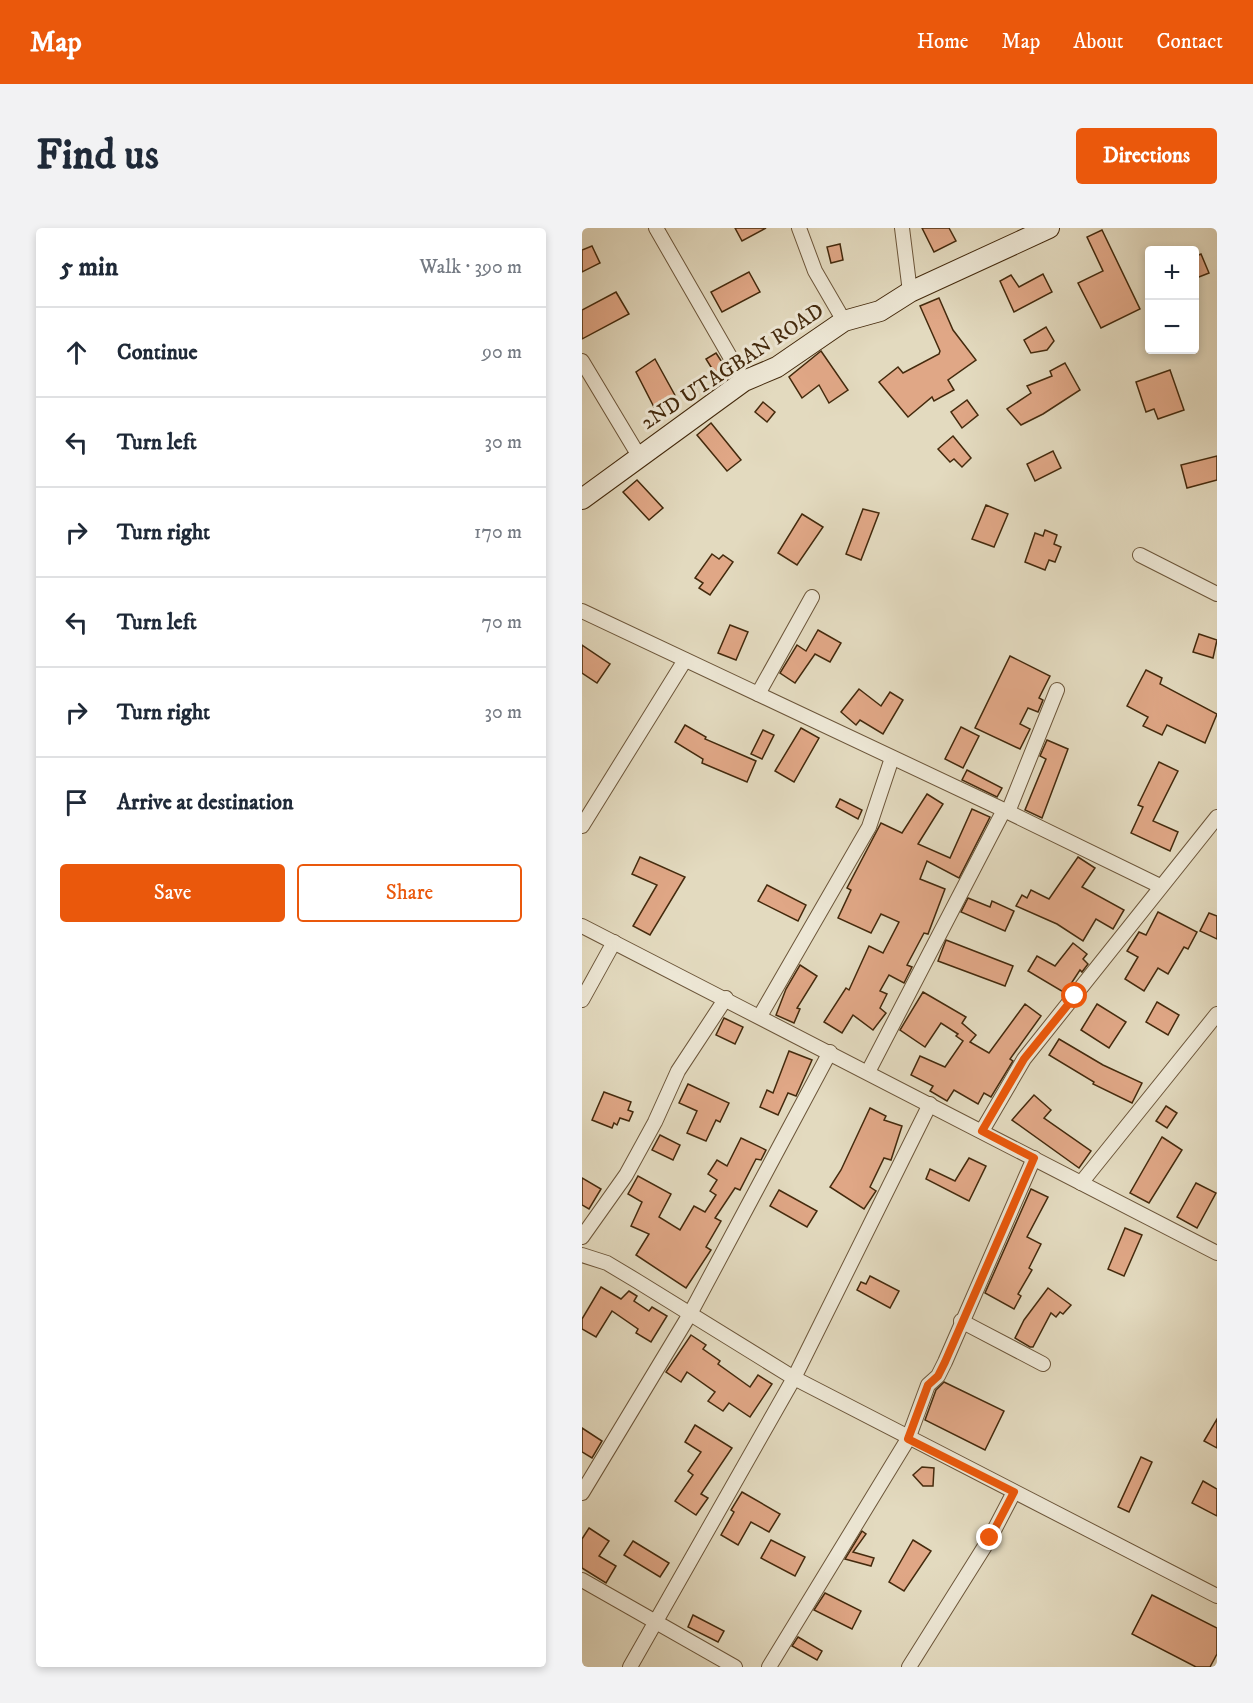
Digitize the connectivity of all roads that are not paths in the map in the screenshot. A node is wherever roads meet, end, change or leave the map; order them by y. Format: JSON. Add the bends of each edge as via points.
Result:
{"nodes":[{"id":1,"x":656,"y":228,"type":"edge"},
{"id":2,"x":799,"y":228,"type":"edge"},
{"id":3,"x":902,"y":228,"type":"edge"},
{"id":4,"x":1049,"y":228,"type":"edge"},
{"id":5,"x":1015,"y":235,"type":"edge"},
{"id":6,"x":910,"y":292,"type":"junction"},
{"id":7,"x":844,"y":321,"type":"junction"},
{"id":8,"x":582,"y":360,"type":"edge"},
{"id":9,"x":744,"y":381,"type":"junction"},
{"id":10,"x":639,"y":456,"type":"junction"},
{"id":11,"x":582,"y":500,"type":"edge"},
{"id":12,"x":1140,"y":555,"type":"dead end"},
{"id":13,"x":1217,"y":594,"type":"edge"},
{"id":14,"x":812,"y":597,"type":"dead end"},
{"id":15,"x":582,"y":611,"type":"edge"},
{"id":16,"x":685,"y":660,"type":"junction"},
{"id":17,"x":1057,"y":690,"type":"dead end"},
{"id":18,"x":758,"y":694,"type":"junction"},
{"id":19,"x":892,"y":758,"type":"junction"},
{"id":20,"x":1006,"y":811,"type":"junction"},
{"id":21,"x":1217,"y":817,"type":"edge"},
{"id":22,"x":582,"y":826,"type":"edge"},
{"id":23,"x":1160,"y":886,"type":"junction"},
{"id":24,"x":582,"y":926,"type":"edge"},
{"id":25,"x":614,"y":942,"type":"junction"},
{"id":26,"x":726,"y":998,"type":"junction"},
{"id":27,"x":582,"y":1000,"type":"edge"},
{"id":28,"x":1217,"y":1014,"type":"edge"},
{"id":29,"x":760,"y":1016,"type":"junction"},
{"id":30,"x":830,"y":1052,"type":"junction"},
{"id":31,"x":868,"y":1072,"type":"junction"},
{"id":32,"x":930,"y":1104,"type":"junction"},
{"id":33,"x":982,"y":1131,"type":"junction"},
{"id":34,"x":1034,"y":1158,"type":"junction"},
{"id":35,"x":1081,"y":1182,"type":"junction"},
{"id":36,"x":582,"y":1236,"type":"edge"},
{"id":37,"x":1217,"y":1253,"type":"edge"},
{"id":38,"x":582,"y":1255,"type":"edge"},
{"id":39,"x":690,"y":1314,"type":"junction"},
{"id":40,"x":961,"y":1321,"type":"junction"},
{"id":41,"x":1044,"y":1364,"type":"dead end"},
{"id":42,"x":795,"y":1378,"type":"junction"},
{"id":43,"x":908,"y":1439,"type":"junction"},
{"id":44,"x":1014,"y":1492,"type":"junction"},
{"id":45,"x":582,"y":1493,"type":"edge"},
{"id":46,"x":582,"y":1580,"type":"edge"},
{"id":47,"x":1217,"y":1596,"type":"edge"},
{"id":48,"x":655,"y":1623,"type":"junction"},
{"id":49,"x":630,"y":1667,"type":"edge"},
{"id":50,"x":735,"y":1667,"type":"edge"},
{"id":51,"x":769,"y":1667,"type":"edge"},
{"id":52,"x":909,"y":1667,"type":"edge"}],
"edges":[{"from":1,"to":9,"type":"street"},
{"from":2,"to":7,"type":"street","via":[[816,271]]},
{"from":3,"to":6,"type":"street"},
{"from":4,"to":5,"type":"street","name":"2ND UTAGBAN ROAD"},
{"from":5,"to":6,"type":"street","name":"2ND UTAGBAN ROAD"},
{"from":6,"to":7,"type":"street","name":"2ND UTAGBAN ROAD","via":[[879,311]]},
{"from":7,"to":9,"type":"street","name":"2ND UTAGBAN ROAD","via":[[777,367]]},
{"from":8,"to":10,"type":"street"},
{"from":9,"to":10,"type":"street","name":"2ND UTAGBAN ROAD"},
{"from":10,"to":11,"type":"street","name":"2ND UTAGBAN ROAD"},
{"from":12,"to":13,"type":"street"},
{"from":14,"to":18,"type":"street"},
{"from":15,"to":16,"type":"street"},
{"from":16,"to":18,"type":"street"},
{"from":16,"to":22,"type":"street"},
{"from":17,"to":20,"type":"street"},
{"from":18,"to":19,"type":"street"},
{"from":19,"to":20,"type":"street"},
{"from":19,"to":29,"type":"street","via":[[868,827]]},
{"from":20,"to":23,"type":"street"},
{"from":20,"to":31,"type":"street"},
{"from":21,"to":23,"type":"street"},
{"from":23,"to":33,"type":"street","via":[[1024,1059]]},
{"from":24,"to":25,"type":"street"},
{"from":25,"to":26,"type":"street"},
{"from":25,"to":27,"type":"street"},
{"from":26,"to":29,"type":"street"},
{"from":26,"to":36,"type":"street","via":[[678,1071],[626,1175]]},
{"from":28,"to":35,"type":"street"},
{"from":29,"to":30,"type":"street"},
{"from":30,"to":31,"type":"street"},
{"from":30,"to":39,"type":"street"},
{"from":31,"to":32,"type":"street"},
{"from":32,"to":33,"type":"street"},
{"from":32,"to":42,"type":"street"},
{"from":33,"to":34,"type":"street"},
{"from":34,"to":35,"type":"street"},
{"from":34,"to":40,"type":"street"},
{"from":35,"to":37,"type":"street"},
{"from":38,"to":39,"type":"street","via":[[607,1263]]},
{"from":39,"to":42,"type":"street"},
{"from":39,"to":45,"type":"street"},
{"from":40,"to":41,"type":"street"},
{"from":40,"to":43,"type":"street","via":[[938,1376],[928,1385]]},
{"from":42,"to":43,"type":"street"},
{"from":42,"to":48,"type":"street"},
{"from":43,"to":44,"type":"street"},
{"from":43,"to":51,"type":"street"},
{"from":44,"to":47,"type":"street"},
{"from":44,"to":52,"type":"street","via":[[990,1538]]},
{"from":46,"to":48,"type":"street"},
{"from":48,"to":49,"type":"street"},
{"from":48,"to":50,"type":"street"}]}
